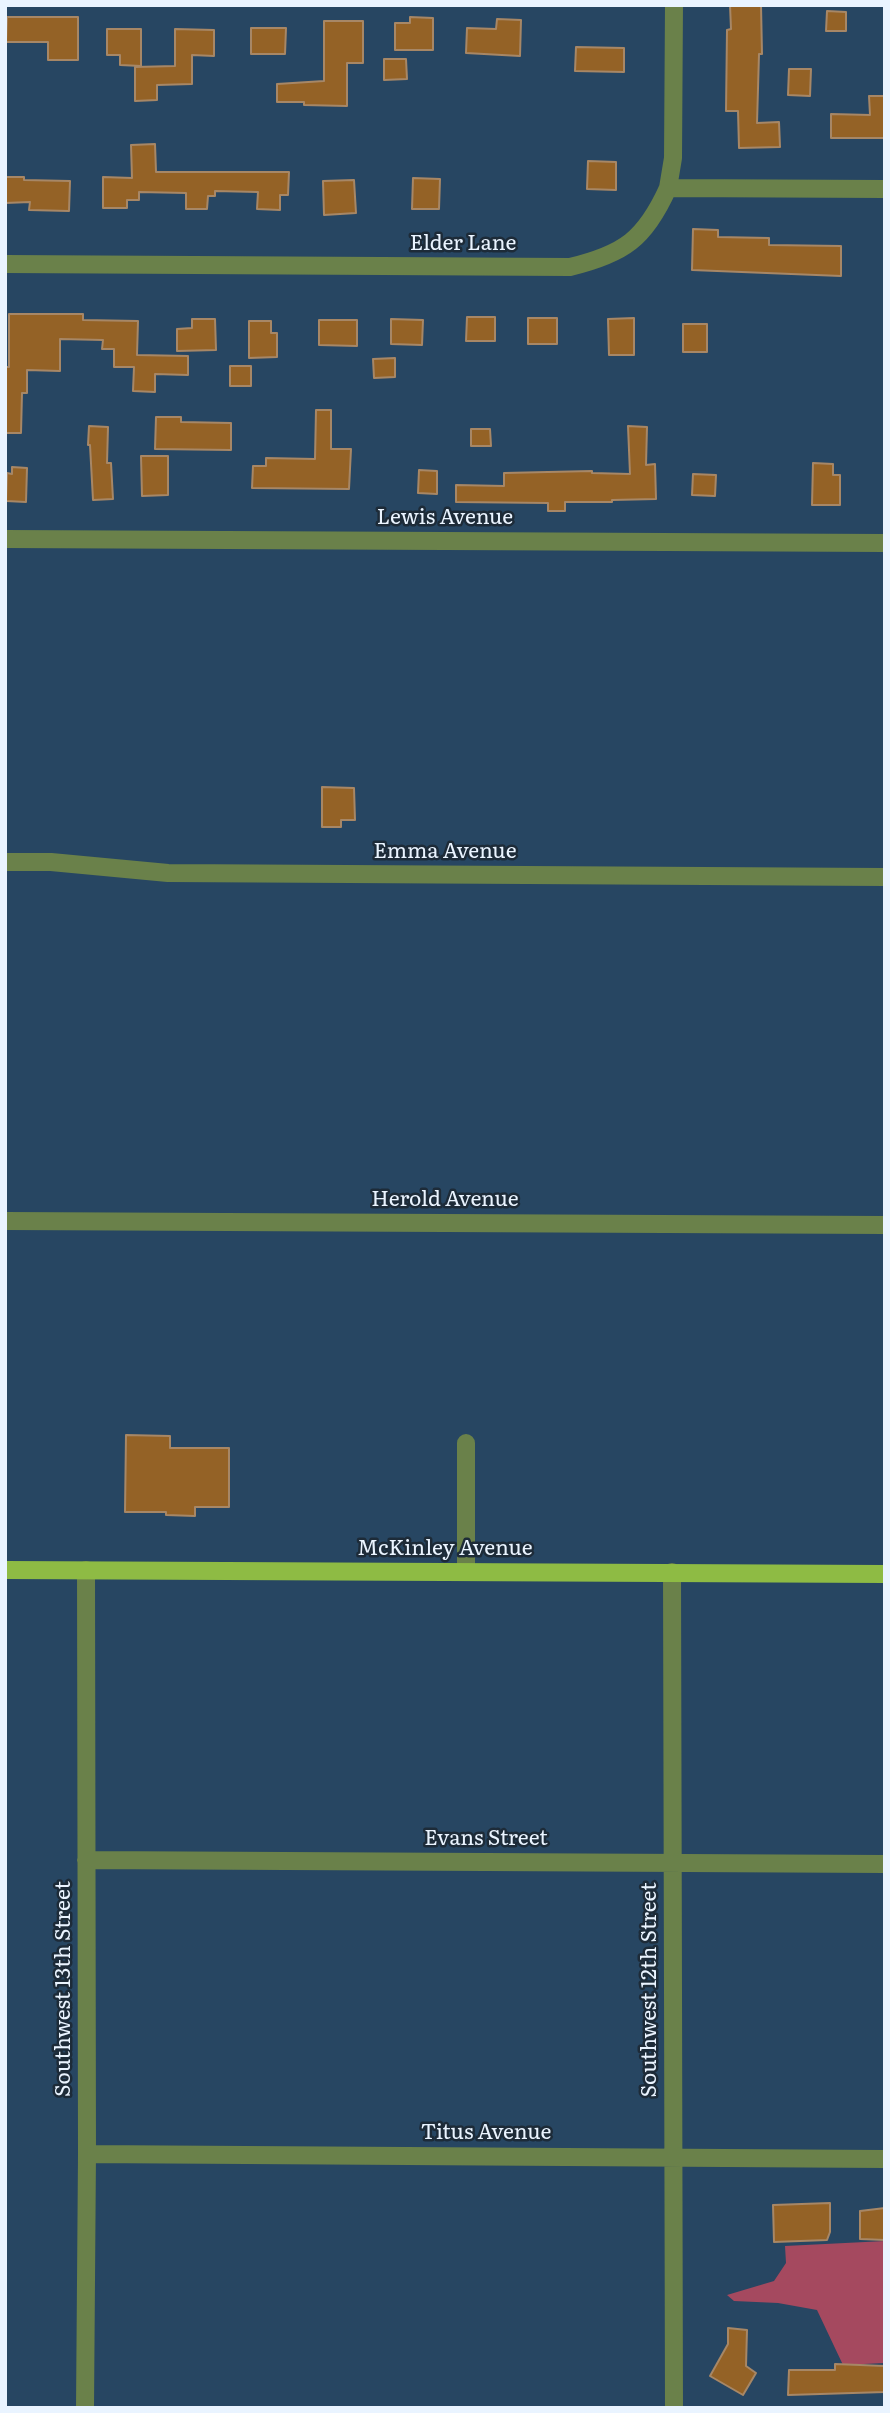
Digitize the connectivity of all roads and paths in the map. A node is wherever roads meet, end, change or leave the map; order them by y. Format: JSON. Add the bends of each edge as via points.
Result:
{"nodes":[{"id":1,"x":674,"y":5,"type":"edge"},
{"id":2,"x":668,"y":188,"type":"junction"},
{"id":3,"x":885,"y":189,"type":"edge"},
{"id":4,"x":5,"y":264,"type":"edge"},
{"id":5,"x":5,"y":539,"type":"edge"},
{"id":6,"x":885,"y":543,"type":"edge"},
{"id":7,"x":5,"y":862,"type":"edge"},
{"id":8,"x":885,"y":877,"type":"edge"},
{"id":9,"x":5,"y":1221,"type":"edge"},
{"id":10,"x":885,"y":1225,"type":"edge"},
{"id":11,"x":466,"y":1443,"type":"dead end"},
{"id":12,"x":5,"y":1570,"type":"edge"},
{"id":13,"x":86,"y":1570,"type":"junction"},
{"id":14,"x":466,"y":1572,"type":"junction"},
{"id":15,"x":672,"y":1572,"type":"junction"},
{"id":16,"x":885,"y":1574,"type":"edge"},
{"id":17,"x":86,"y":1860,"type":"junction"},
{"id":18,"x":673,"y":1863,"type":"junction"},
{"id":19,"x":885,"y":1864,"type":"edge"},
{"id":20,"x":87,"y":2154,"type":"junction"},
{"id":21,"x":673,"y":2157,"type":"junction"},
{"id":22,"x":885,"y":2159,"type":"edge"},
{"id":23,"x":85,"y":2408,"type":"edge"},
{"id":24,"x":674,"y":2408,"type":"edge"}],
"edges":[{"from":1,"to":2,"type":"street","via":[[673,158]]},
{"from":2,"to":3,"type":"street"},
{"from":2,"to":4,"type":"street","name":"Elder Lane","via":[[657,214],[634,241],[603,259],[570,267]]},
{"from":5,"to":6,"type":"street","name":"Lewis Avenue"},
{"from":7,"to":8,"type":"street","name":"Emma Avenue","via":[[168,873]]},
{"from":9,"to":10,"type":"street","name":"Herold Avenue"},
{"from":11,"to":14,"type":"street"},
{"from":12,"to":13,"type":"main road","name":"McKinley Avenue"},
{"from":13,"to":14,"type":"main road","name":"McKinley Avenue"},
{"from":13,"to":17,"type":"street","name":"Southwest 13th Street"},
{"from":14,"to":15,"type":"main road","name":"McKinley Avenue"},
{"from":15,"to":16,"type":"main road","name":"McKinley Avenue"},
{"from":15,"to":18,"type":"street","name":"Southwest 12th Street"},
{"from":17,"to":18,"type":"street","name":"Evans Street"},
{"from":17,"to":20,"type":"street","name":"Southwest 13th Street"},
{"from":18,"to":19,"type":"street","name":"Evans Street"},
{"from":18,"to":21,"type":"street","name":"Southwest 12th Street"},
{"from":20,"to":21,"type":"street","name":"Titus Avenue"},
{"from":20,"to":23,"type":"street","name":"Southwest 13th Street"},
{"from":21,"to":22,"type":"street","name":"Titus Avenue"},
{"from":21,"to":24,"type":"street","name":"Southwest 12th Street"}]}
